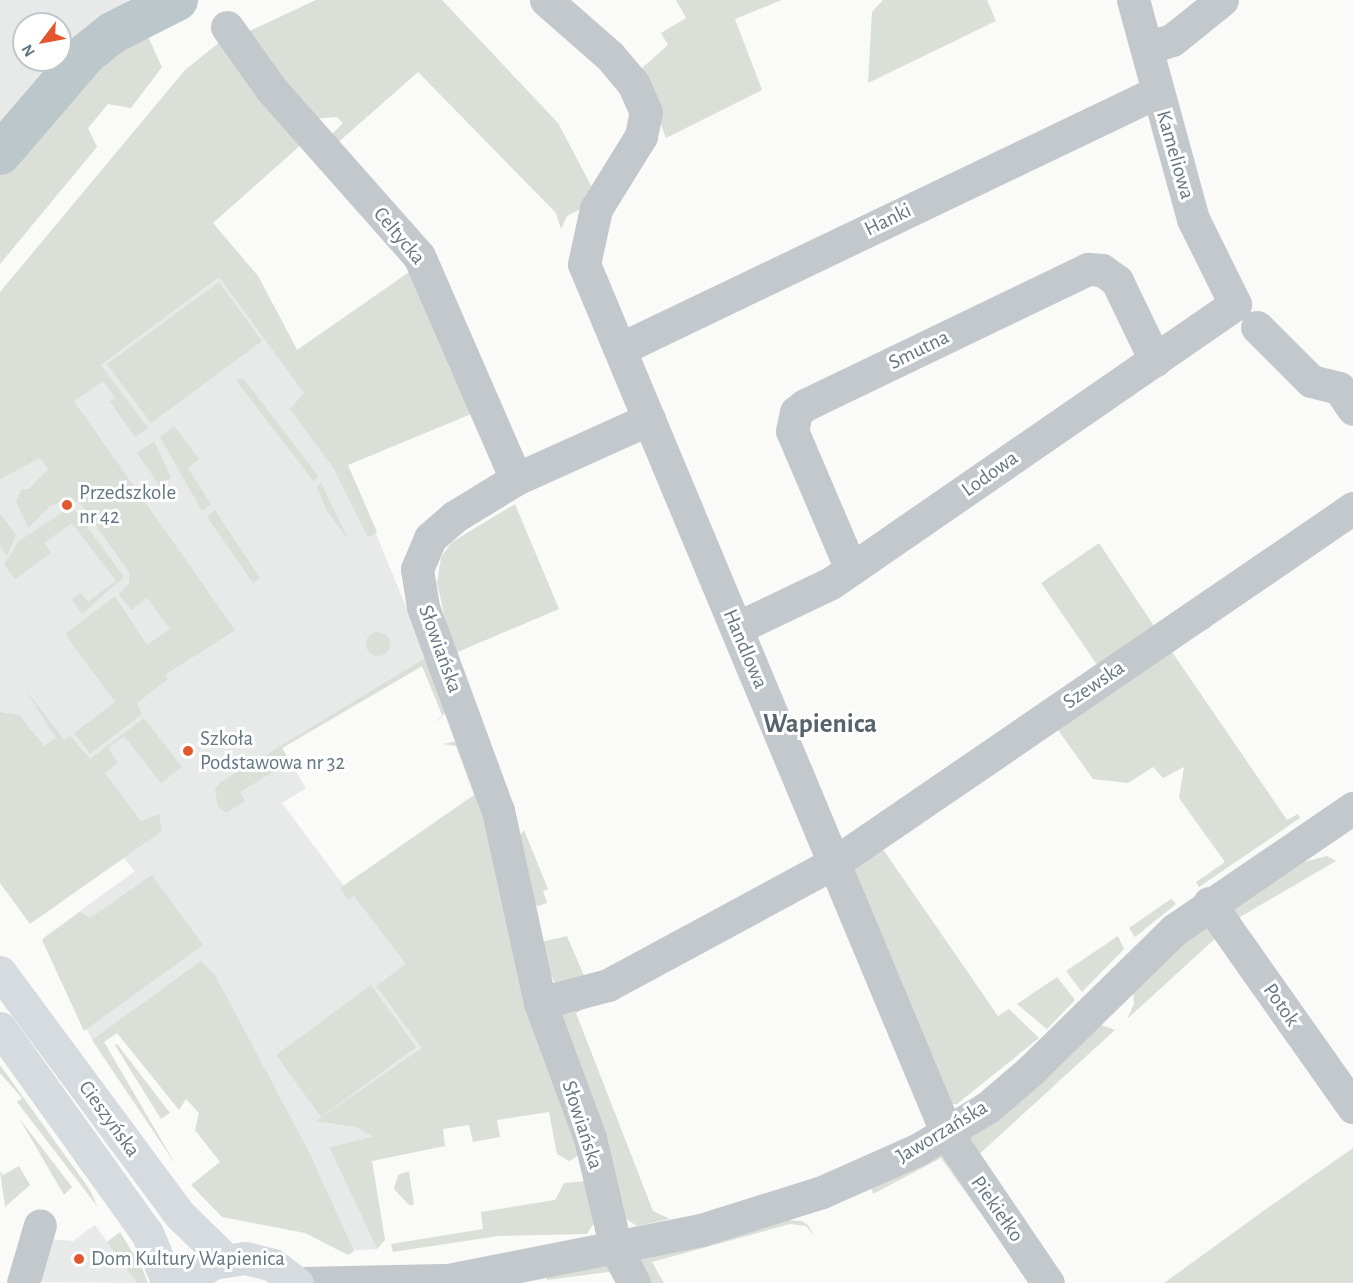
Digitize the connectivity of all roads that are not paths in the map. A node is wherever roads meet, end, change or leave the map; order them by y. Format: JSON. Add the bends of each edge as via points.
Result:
{"nodes":[{"id":1,"x":546,"y":0,"type":"edge"},
{"id":2,"x":1133,"y":0,"type":"edge"},
{"id":3,"x":1222,"y":0,"type":"edge"},
{"id":4,"x":227,"y":27,"type":"dead end"},
{"id":5,"x":1147,"y":48,"type":"junction"},
{"id":6,"x":1157,"y":93,"type":"junction"},
{"id":7,"x":1246,"y":315,"type":"junction"},
{"id":8,"x":620,"y":349,"type":"junction"},
{"id":9,"x":1155,"y":360,"type":"junction"},
{"id":10,"x":1348,"y":388,"type":"edge"},
{"id":11,"x":649,"y":419,"type":"junction"},
{"id":12,"x":516,"y":479,"type":"junction"},
{"id":13,"x":1353,"y":508,"type":"edge"},
{"id":14,"x":851,"y":569,"type":"junction"},
{"id":15,"x":737,"y":628,"type":"junction"},
{"id":16,"x":1353,"y":808,"type":"edge"},
{"id":17,"x":834,"y":863,"type":"junction"},
{"id":18,"x":1209,"y":903,"type":"junction"},
{"id":19,"x":0,"y":972,"type":"edge"},
{"id":20,"x":540,"y":1003,"type":"junction"},
{"id":21,"x":0,"y":1028,"type":"edge"},
{"id":22,"x":1353,"y":1107,"type":"edge"},
{"id":23,"x":947,"y":1134,"type":"junction"},
{"id":24,"x":40,"y":1225,"type":"dead end"},
{"id":25,"x":616,"y":1250,"type":"junction"},
{"id":26,"x":225,"y":1259,"type":"junction"},
{"id":27,"x":437,"y":1282,"type":"edge"},
{"id":28,"x":23,"y":1283,"type":"edge"},
{"id":29,"x":168,"y":1283,"type":"edge"},
{"id":30,"x":183,"y":1283,"type":"edge"},
{"id":31,"x":297,"y":1283,"type":"edge"},
{"id":32,"x":303,"y":1283,"type":"edge"},
{"id":33,"x":634,"y":1283,"type":"edge"},
{"id":34,"x":1048,"y":1283,"type":"edge"}],
"edges":[{"from":1,"to":8,"type":"street","name":"Handlowa","via":[[610,56],[633,83],[646,112],[646,127],[592,217],[584,264]]},
{"from":2,"to":5,"type":"street","name":"Kameliowa"},
{"from":3,"to":5,"type":"street","via":[[1172,40]]},
{"from":4,"to":12,"type":"street","name":"Celtycka","via":[[250,64],[418,256]]},
{"from":5,"to":6,"type":"street","name":"Kameliowa"},
{"from":6,"to":7,"type":"street","name":"Kameliowa","via":[[1193,219]]},
{"from":6,"to":8,"type":"street","name":"Hanki"},
{"from":7,"to":9,"type":"street","name":"Lodowa"},
{"from":7,"to":10,"type":"street","name":"Kameliowa","via":[[1311,381]]},
{"from":8,"to":11,"type":"street","name":"Handlowa"},
{"from":9,"to":14,"type":"street","name":"Lodowa"},
{"from":9,"to":14,"type":"street","name":"Smutna","via":[[1116,281],[1102,270],[1088,269],[805,405],[796,412],[792,431]]},
{"from":11,"to":12,"type":"street","name":"Słowiańska"},
{"from":11,"to":15,"type":"street","name":"Handlowa"},
{"from":12,"to":20,"type":"street","name":"Słowiańska","via":[[438,529],[420,558],[418,583],[498,811]]},
{"from":13,"to":17,"type":"street","name":"Szewska"},
{"from":14,"to":15,"type":"street","name":"Lodowa"},
{"from":15,"to":17,"type":"street","name":"Handlowa"},
{"from":16,"to":18,"type":"street","name":"Jaworzańska"},
{"from":17,"to":20,"type":"street","via":[[608,985]]},
{"from":17,"to":23,"type":"street","name":"Handlowa"},
{"from":18,"to":22,"type":"street","name":"Potok"},
{"from":18,"to":23,"type":"street","name":"Jaworzańska","via":[[1139,960],[1030,1071]]},
{"from":19,"to":26,"type":"main road","name":"Cieszyńska","via":[[180,1215]]},
{"from":20,"to":25,"type":"street","name":"Słowiańska","via":[[590,1138]]},
{"from":21,"to":29,"type":"main road","name":"Cieszyńska","via":[[147,1233]]},
{"from":23,"to":25,"type":"street","name":"Jaworzańska","via":[[786,1205]]},
{"from":23,"to":34,"type":"street","name":"Piekiełko"},
{"from":24,"to":28,"type":"street"},
{"from":25,"to":27,"type":"street","name":"Jaworzańska"},
{"from":25,"to":33,"type":"street","name":"Słowiańska"},
{"from":26,"to":30,"type":"main road"},
{"from":26,"to":31,"type":"main road","via":[[265,1262]]},
{"from":27,"to":32,"type":"street","name":"Jaworzańska"}]}
